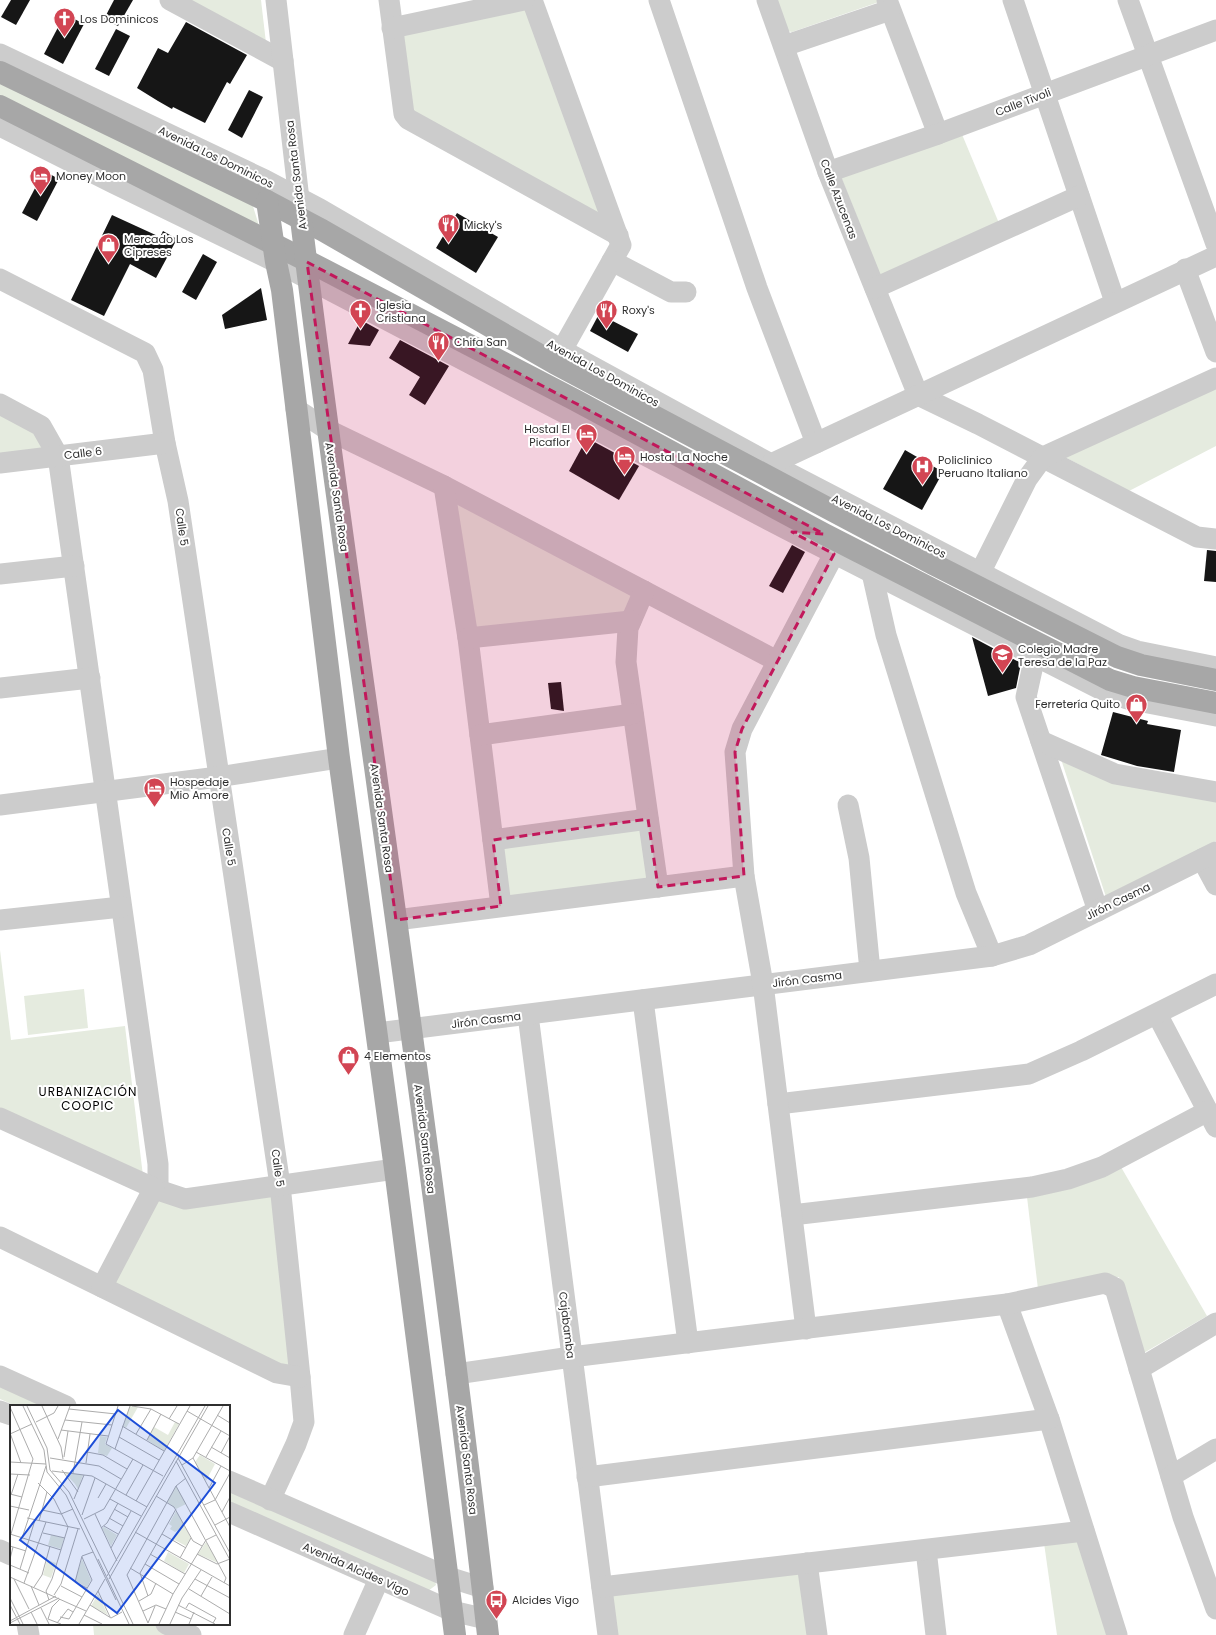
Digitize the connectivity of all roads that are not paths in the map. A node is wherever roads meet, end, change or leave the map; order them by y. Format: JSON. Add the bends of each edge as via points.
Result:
{"nodes":[{"id":1,"x":170,"y":0,"type":"edge"},
{"id":2,"x":276,"y":0,"type":"edge"},
{"id":3,"x":389,"y":0,"type":"edge"},
{"id":4,"x":524,"y":0,"type":"edge"},
{"id":5,"x":532,"y":0,"type":"edge"},
{"id":6,"x":659,"y":0,"type":"edge"},
{"id":7,"x":767,"y":0,"type":"edge"},
{"id":8,"x":1013,"y":0,"type":"edge"},
{"id":9,"x":1128,"y":0,"type":"edge"},
{"id":10,"x":888,"y":5,"type":"edge"},
{"id":11,"x":392,"y":28,"type":"junction"},
{"id":12,"x":1216,"y":30,"type":"edge"},
{"id":13,"x":784,"y":46,"type":"junction"},
{"id":14,"x":0,"y":54,"type":"edge"},
{"id":15,"x":1149,"y":55,"type":"junction"},
{"id":16,"x":283,"y":61,"type":"junction"},
{"id":17,"x":0,"y":72,"type":"edge"},
{"id":18,"x":1045,"y":94,"type":"junction"},
{"id":19,"x":0,"y":106,"type":"edge"},
{"id":20,"x":0,"y":126,"type":"edge"},
{"id":21,"x":938,"y":134,"type":"junction"},
{"id":22,"x":828,"y":172,"type":"junction"},
{"id":23,"x":1079,"y":196,"type":"junction"},
{"id":24,"x":298,"y":198,"type":"junction"},
{"id":25,"x":267,"y":201,"type":"junction"},
{"id":26,"x":302,"y":219,"type":"junction"},
{"id":27,"x":618,"y":235,"type":"junction"},
{"id":28,"x":1216,"y":244,"type":"edge"},
{"id":29,"x":274,"y":253,"type":"junction"},
{"id":30,"x":1216,"y":256,"type":"edge"},
{"id":31,"x":612,"y":261,"type":"junction"},
{"id":32,"x":1185,"y":269,"type":"junction"},
{"id":33,"x":308,"y":271,"type":"junction"},
{"id":34,"x":0,"y":279,"type":"edge"},
{"id":35,"x":875,"y":288,"type":"junction"},
{"id":36,"x":686,"y":292,"type":"dead end"},
{"id":37,"x":1115,"y":302,"type":"junction"},
{"id":38,"x":562,"y":350,"type":"junction"},
{"id":39,"x":1216,"y":352,"type":"edge"},
{"id":40,"x":1216,"y":378,"type":"edge"},
{"id":41,"x":918,"y":395,"type":"junction"},
{"id":42,"x":0,"y":404,"type":"edge"},
{"id":43,"x":296,"y":409,"type":"junction"},
{"id":44,"x":328,"y":430,"type":"junction"},
{"id":45,"x":165,"y":442,"type":"junction"},
{"id":46,"x":816,"y":443,"type":"junction"},
{"id":47,"x":58,"y":456,"type":"junction"},
{"id":48,"x":1043,"y":457,"type":"junction"},
{"id":49,"x":0,"y":463,"type":"edge"},
{"id":50,"x":771,"y":464,"type":"junction"},
{"id":51,"x":444,"y":486,"type":"junction"},
{"id":52,"x":792,"y":532,"type":"junction"},
{"id":53,"x":824,"y":534,"type":"junction"},
{"id":54,"x":914,"y":539,"type":"junction"},
{"id":55,"x":1216,"y":539,"type":"edge"},
{"id":56,"x":834,"y":554,"type":"junction"},
{"id":57,"x":933,"y":564,"type":"junction"},
{"id":58,"x":74,"y":566,"type":"junction"},
{"id":59,"x":872,"y":573,"type":"junction"},
{"id":60,"x":980,"y":573,"type":"junction"},
{"id":61,"x":0,"y":574,"type":"edge"},
{"id":62,"x":644,"y":591,"type":"junction"},
{"id":63,"x":631,"y":621,"type":"junction"},
{"id":64,"x":468,"y":638,"type":"junction"},
{"id":65,"x":1035,"y":656,"type":"junction"},
{"id":66,"x":777,"y":661,"type":"junction"},
{"id":67,"x":1216,"y":667,"type":"edge"},
{"id":68,"x":90,"y":678,"type":"junction"},
{"id":69,"x":1216,"y":680,"type":"edge"},
{"id":70,"x":0,"y":688,"type":"edge"},
{"id":71,"x":1213,"y":707,"type":"edge"},
{"id":72,"x":1174,"y":708,"type":"joint"},
{"id":73,"x":634,"y":714,"type":"junction"},
{"id":74,"x":480,"y":735,"type":"junction"},
{"id":75,"x":1041,"y":741,"type":"junction"},
{"id":76,"x":339,"y":758,"type":"junction"},
{"id":77,"x":218,"y":777,"type":"junction"},
{"id":78,"x":107,"y":792,"type":"junction"},
{"id":79,"x":1216,"y":792,"type":"edge"},
{"id":80,"x":0,"y":805,"type":"edge"},
{"id":81,"x":848,"y":805,"type":"dead end"},
{"id":82,"x":648,"y":819,"type":"junction"},
{"id":83,"x":493,"y":840,"type":"junction"},
{"id":84,"x":1209,"y":856,"type":"edge"},
{"id":85,"x":744,"y":876,"type":"junction"},
{"id":86,"x":1216,"y":885,"type":"edge"},
{"id":87,"x":658,"y":887,"type":"junction"},
{"id":88,"x":501,"y":906,"type":"junction"},
{"id":89,"x":121,"y":907,"type":"junction"},
{"id":90,"x":1098,"y":911,"type":"junction"},
{"id":91,"x":0,"y":920,"type":"edge"},
{"id":92,"x":396,"y":920,"type":"junction"},
{"id":93,"x":992,"y":956,"type":"junction"},
{"id":94,"x":870,"y":971,"type":"junction"},
{"id":95,"x":763,"y":984,"type":"junction"},
{"id":96,"x":1216,"y":984,"type":"edge"},
{"id":97,"x":643,"y":1000,"type":"junction"},
{"id":98,"x":1157,"y":1014,"type":"junction"},
{"id":99,"x":528,"y":1015,"type":"junction"},
{"id":100,"x":411,"y":1030,"type":"junction"},
{"id":101,"x":377,"y":1033,"type":"junction"},
{"id":102,"x":778,"y":1104,"type":"junction"},
{"id":103,"x":0,"y":1118,"type":"edge"},
{"id":104,"x":1212,"y":1119,"type":"edge"},
{"id":105,"x":395,"y":1169,"type":"junction"},
{"id":106,"x":280,"y":1185,"type":"junction"},
{"id":107,"x":156,"y":1189,"type":"junction"},
{"id":108,"x":792,"y":1215,"type":"junction"},
{"id":109,"x":0,"y":1237,"type":"edge"},
{"id":110,"x":102,"y":1287,"type":"junction"},
{"id":111,"x":1007,"y":1304,"type":"junction"},
{"id":112,"x":1216,"y":1323,"type":"edge"},
{"id":113,"x":806,"y":1328,"type":"junction"},
{"id":114,"x":688,"y":1343,"type":"junction"},
{"id":115,"x":571,"y":1358,"type":"junction"},
{"id":116,"x":1139,"y":1369,"type":"junction"},
{"id":117,"x":456,"y":1374,"type":"junction"},
{"id":118,"x":0,"y":1376,"type":"edge"},
{"id":119,"x":300,"y":1377,"type":"junction"},
{"id":120,"x":64,"y":1405,"type":"edge"},
{"id":121,"x":0,"y":1410,"type":"edge"},
{"id":122,"x":10,"y":1415,"type":"edge"},
{"id":123,"x":1049,"y":1419,"type":"junction"},
{"id":124,"x":1216,"y":1449,"type":"edge"},
{"id":125,"x":1170,"y":1476,"type":"junction"},
{"id":126,"x":587,"y":1477,"type":"junction"},
{"id":127,"x":230,"y":1481,"type":"edge"},
{"id":128,"x":270,"y":1500,"type":"junction"},
{"id":129,"x":230,"y":1512,"type":"edge"},
{"id":130,"x":1084,"y":1531,"type":"junction"},
{"id":131,"x":0,"y":1550,"type":"edge"},
{"id":132,"x":926,"y":1550,"type":"junction"},
{"id":133,"x":10,"y":1555,"type":"edge"},
{"id":134,"x":807,"y":1563,"type":"junction"},
{"id":135,"x":448,"y":1577,"type":"junction"},
{"id":136,"x":378,"y":1579,"type":"junction"},
{"id":137,"x":1212,"y":1585,"type":"edge"},
{"id":138,"x":602,"y":1587,"type":"junction"},
{"id":139,"x":483,"y":1588,"type":"junction"},
{"id":140,"x":1216,"y":1609,"type":"edge"},
{"id":141,"x":452,"y":1611,"type":"junction"},
{"id":142,"x":27,"y":1625,"type":"edge"},
{"id":143,"x":168,"y":1625,"type":"edge"},
{"id":144,"x":487,"y":1627,"type":"edge"},
{"id":145,"x":29,"y":1635,"type":"edge"},
{"id":146,"x":191,"y":1635,"type":"edge"},
{"id":147,"x":354,"y":1635,"type":"edge"},
{"id":148,"x":455,"y":1635,"type":"edge"},
{"id":149,"x":608,"y":1635,"type":"edge"},
{"id":150,"x":817,"y":1635,"type":"edge"},
{"id":151,"x":936,"y":1635,"type":"edge"},
{"id":152,"x":1117,"y":1635,"type":"edge"}],
"edges":[{"from":1,"to":16,"type":"street"},
{"from":2,"to":16,"type":"street","name":"Avenida Santa Rosa"},
{"from":3,"to":11,"type":"street"},
{"from":4,"to":11,"type":"street"},
{"from":5,"to":27,"type":"street"},
{"from":6,"to":46,"type":"street","via":[[757,288]]},
{"from":7,"to":13,"type":"street","name":"Calle Azucenas"},
{"from":8,"to":18,"type":"street"},
{"from":9,"to":15,"type":"street"},
{"from":10,"to":13,"type":"street"},
{"from":10,"to":21,"type":"street"},
{"from":11,"to":27,"type":"street","via":[[404,114],[408,119]]},
{"from":12,"to":15,"type":"street","name":"Calle Tivoli"},
{"from":13,"to":22,"type":"street","name":"Calle Azucenas"},
{"from":14,"to":24,"type":"street","name":"Avenida Los Dominicos"},
{"from":15,"to":18,"type":"street","name":"Calle Tivoli"},
{"from":15,"to":28,"type":"street"},
{"from":16,"to":24,"type":"street","name":"Avenida Santa Rosa"},
{"from":17,"to":25,"type":"main road","name":"Avenida Los Dominicos"},
{"from":18,"to":21,"type":"street","name":"Calle Tivoli"},
{"from":18,"to":23,"type":"street"},
{"from":19,"to":29,"type":"main road"},
{"from":20,"to":29,"type":"street","via":[[113,183]]},
{"from":21,"to":22,"type":"street","name":"Calle Tivoli"},
{"from":22,"to":35,"type":"street","name":"Calle Azucenas"},
{"from":23,"to":35,"type":"street"},
{"from":23,"to":37,"type":"street"},
{"from":24,"to":26,"type":"street","name":"Avenida Santa Rosa"},
{"from":24,"to":38,"type":"street","name":"Avenida Los Dominicos"},
{"from":25,"to":26,"type":"main road","name":"Avenida Los Dominicos"},
{"from":25,"to":29,"type":"main road"},
{"from":26,"to":33,"type":"main road","name":"Avenida Santa Rosa"},
{"from":26,"to":57,"type":"main road","name":"Avenida Los Dominicos","via":[[554,363]]},
{"from":27,"to":31,"type":"street","via":[[621,245]]},
{"from":29,"to":33,"type":"main road"},
{"from":29,"to":43,"type":"main road","via":[[282,290]]},
{"from":30,"to":32,"type":"street"},
{"from":31,"to":36,"type":"street","via":[[671,292]]},
{"from":31,"to":38,"type":"street"},
{"from":32,"to":37,"type":"street"},
{"from":32,"to":39,"type":"street"},
{"from":33,"to":44,"type":"main road","name":"Avenida Santa Rosa"},
{"from":33,"to":52,"type":"street"},
{"from":33,"to":53,"type":"main road","via":[[323,269],[575,400]]},
{"from":34,"to":45,"type":"street","name":"Calle 5","via":[[145,353],[153,370]]},
{"from":35,"to":41,"type":"street","name":"Calle Azucenas"},
{"from":37,"to":41,"type":"street"},
{"from":38,"to":50,"type":"street","name":"Avenida Los Dominicos"},
{"from":40,"to":48,"type":"street"},
{"from":41,"to":46,"type":"street"},
{"from":41,"to":48,"type":"street"},
{"from":42,"to":47,"type":"street","via":[[41,426]]},
{"from":43,"to":44,"type":"street"},
{"from":43,"to":76,"type":"main road"},
{"from":44,"to":51,"type":"street"},
{"from":44,"to":92,"type":"main road","name":"Avenida Santa Rosa"},
{"from":45,"to":47,"type":"street","name":"Calle 6"},
{"from":45,"to":77,"type":"street","name":"Calle 5","via":[[178,501]]},
{"from":46,"to":50,"type":"street"},
{"from":47,"to":49,"type":"street","name":"Calle 6"},
{"from":47,"to":58,"type":"street"},
{"from":48,"to":55,"type":"street","via":[[1197,536]]},
{"from":48,"to":60,"type":"street","via":[[1027,479]]},
{"from":50,"to":54,"type":"street","name":"Avenida Los Dominicos"},
{"from":51,"to":62,"type":"street"},
{"from":51,"to":64,"type":"street"},
{"from":52,"to":53,"type":"main road"},
{"from":52,"to":56,"type":"street"},
{"from":53,"to":71,"type":"main road","via":[[1110,680]]},
{"from":54,"to":57,"type":"main road"},
{"from":54,"to":60,"type":"street","name":"Avenida Los Dominicos"},
{"from":56,"to":59,"type":"street"},
{"from":56,"to":66,"type":"street"},
{"from":57,"to":69,"type":"main road","name":"Avenida Los Dominicos","via":[[1125,661]]},
{"from":58,"to":61,"type":"street"},
{"from":58,"to":68,"type":"street"},
{"from":59,"to":65,"type":"street"},
{"from":59,"to":93,"type":"street","via":[[886,635],[966,893]]},
{"from":60,"to":67,"type":"street","name":"Avenida Los Dominicos","via":[[1128,648]]},
{"from":62,"to":63,"type":"street"},
{"from":62,"to":66,"type":"street"},
{"from":63,"to":64,"type":"street"},
{"from":63,"to":73,"type":"street","via":[[628,628],[626,662]]},
{"from":64,"to":74,"type":"street"},
{"from":65,"to":72,"type":"street","via":[[1109,693]]},
{"from":65,"to":75,"type":"street","via":[[1026,697]]},
{"from":66,"to":85,"type":"street","via":[[742,729],[734,752]]},
{"from":68,"to":70,"type":"street"},
{"from":68,"to":78,"type":"street"},
{"from":71,"to":72,"type":"main road"},
{"from":73,"to":74,"type":"street"},
{"from":73,"to":82,"type":"street"},
{"from":74,"to":83,"type":"street"},
{"from":75,"to":79,"type":"street","via":[[1115,774]]},
{"from":75,"to":90,"type":"street"},
{"from":76,"to":77,"type":"street"},
{"from":76,"to":101,"type":"main road"},
{"from":77,"to":78,"type":"street"},
{"from":77,"to":106,"type":"street","name":"Calle 5"},
{"from":78,"to":80,"type":"street"},
{"from":78,"to":89,"type":"street"},
{"from":81,"to":94,"type":"street","via":[[859,858]]},
{"from":82,"to":83,"type":"street"},
{"from":82,"to":87,"type":"street"},
{"from":83,"to":88,"type":"street"},
{"from":84,"to":86,"type":"street"},
{"from":84,"to":90,"type":"street","name":"Jirón Casma"},
{"from":85,"to":87,"type":"street"},
{"from":85,"to":95,"type":"street"},
{"from":87,"to":88,"type":"street"},
{"from":88,"to":92,"type":"street"},
{"from":89,"to":91,"type":"street"},
{"from":89,"to":107,"type":"street","via":[[158,1164]]},
{"from":90,"to":93,"type":"street","name":"Jirón Casma","via":[[1029,945]]},
{"from":92,"to":100,"type":"main road","name":"Avenida Santa Rosa"},
{"from":93,"to":94,"type":"street","name":"Jirón Casma"},
{"from":94,"to":95,"type":"street","name":"Jirón Casma"},
{"from":95,"to":97,"type":"street","name":"Jirón Casma"},
{"from":95,"to":102,"type":"street"},
{"from":96,"to":98,"type":"street"},
{"from":97,"to":99,"type":"street","name":"Jirón Casma"},
{"from":97,"to":114,"type":"street"},
{"from":98,"to":102,"type":"street","via":[[1029,1074]]},
{"from":98,"to":104,"type":"street"},
{"from":99,"to":100,"type":"street","name":"Jirón Casma"},
{"from":99,"to":115,"type":"street","name":"Cajabamba"},
{"from":100,"to":101,"type":"street","name":"Jirón Casma"},
{"from":100,"to":117,"type":"main road","name":"Avenida Santa Rosa"},
{"from":101,"to":105,"type":"main road"},
{"from":102,"to":108,"type":"street"},
{"from":103,"to":107,"type":"street"},
{"from":104,"to":108,"type":"street","via":[[1068,1179],[1032,1187]]},
{"from":105,"to":106,"type":"street"},
{"from":105,"to":135,"type":"main road"},
{"from":106,"to":107,"type":"street","via":[[185,1199]]},
{"from":106,"to":119,"type":"street","name":"Calle 5"},
{"from":107,"to":110,"type":"street"},
{"from":108,"to":113,"type":"street"},
{"from":109,"to":110,"type":"street"},
{"from":110,"to":119,"type":"street","via":[[277,1372]]},
{"from":111,"to":113,"type":"street"},
{"from":111,"to":116,"type":"street","via":[[1097,1284],[1111,1285],[1115,1288]]},
{"from":111,"to":123,"type":"street"},
{"from":112,"to":116,"type":"street"},
{"from":113,"to":114,"type":"street"},
{"from":114,"to":115,"type":"street"},
{"from":115,"to":117,"type":"street"},
{"from":115,"to":126,"type":"street","name":"Cajabamba"},
{"from":116,"to":125,"type":"street"},
{"from":117,"to":139,"type":"main road","name":"Avenida Santa Rosa"},
{"from":118,"to":120,"type":"street"},
{"from":119,"to":128,"type":"street","name":"Calle 5","via":[[304,1422]]},
{"from":121,"to":122,"type":"street"},
{"from":123,"to":126,"type":"street"},
{"from":123,"to":130,"type":"street"},
{"from":124,"to":125,"type":"street"},
{"from":125,"to":137,"type":"street"},
{"from":126,"to":138,"type":"street","name":"Cajabamba"},
{"from":127,"to":128,"type":"street"},
{"from":128,"to":135,"type":"street"},
{"from":129,"to":136,"type":"street","name":"Avenida Alcides Vigo"},
{"from":130,"to":132,"type":"street"},
{"from":130,"to":152,"type":"street"},
{"from":131,"to":133,"type":"street"},
{"from":132,"to":134,"type":"street"},
{"from":132,"to":151,"type":"street"},
{"from":134,"to":138,"type":"street"},
{"from":134,"to":150,"type":"street"},
{"from":135,"to":139,"type":"street"},
{"from":135,"to":141,"type":"main road"},
{"from":136,"to":141,"type":"street","name":"Avenida Alcides Vigo"},
{"from":136,"to":147,"type":"street"},
{"from":137,"to":140,"type":"street"},
{"from":138,"to":149,"type":"street","name":"Cajabamba"},
{"from":139,"to":144,"type":"main road","name":"Avenida Santa Rosa"},
{"from":141,"to":144,"type":"street","name":"Avenida Alcides Vigo"},
{"from":141,"to":148,"type":"main road"},
{"from":142,"to":145,"type":"street"},
{"from":143,"to":146,"type":"street"}]}
